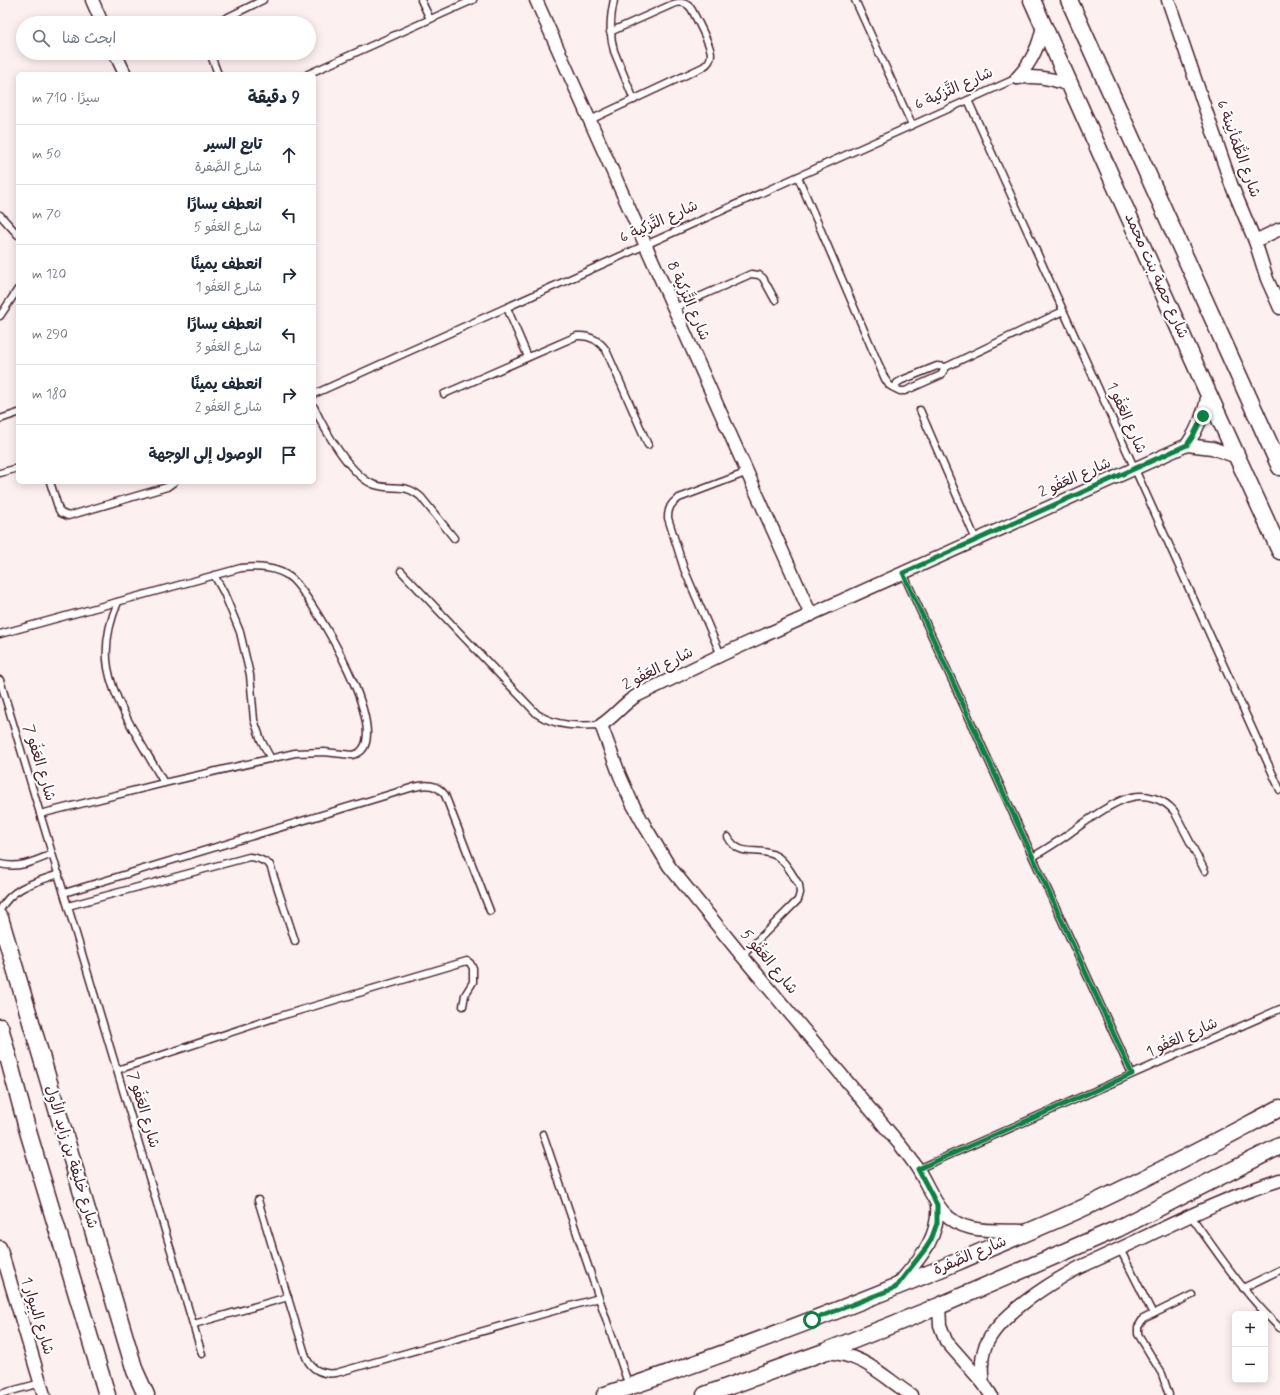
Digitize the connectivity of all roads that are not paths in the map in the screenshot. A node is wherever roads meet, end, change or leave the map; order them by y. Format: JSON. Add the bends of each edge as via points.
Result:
{"nodes":[{"id":1,"x":92,"y":0,"type":"edge"},
{"id":2,"x":263,"y":0,"type":"edge"},
{"id":3,"x":422,"y":0,"type":"edge"},
{"id":4,"x":473,"y":0,"type":"edge"},
{"id":5,"x":536,"y":0,"type":"edge"},
{"id":6,"x":614,"y":0,"type":"edge"},
{"id":7,"x":855,"y":0,"type":"edge"},
{"id":8,"x":1032,"y":0,"type":"edge"},
{"id":9,"x":1069,"y":0,"type":"edge"},
{"id":10,"x":1168,"y":0,"type":"edge"},
{"id":11,"x":99,"y":16,"type":"edge"},
{"id":12,"x":230,"y":16,"type":"edge"},
{"id":13,"x":430,"y":19,"type":"junction"},
{"id":14,"x":1043,"y":24,"type":"junction"},
{"id":15,"x":610,"y":32,"type":"junction"},
{"id":16,"x":118,"y":60,"type":"edge"},
{"id":17,"x":213,"y":60,"type":"edge"},
{"id":18,"x":124,"y":72,"type":"edge"},
{"id":19,"x":217,"y":72,"type":"edge"},
{"id":20,"x":312,"y":72,"type":"edge"},
{"id":21,"x":1017,"y":78,"type":"junction"},
{"id":22,"x":1072,"y":87,"type":"junction"},
{"id":23,"x":634,"y":100,"type":"junction"},
{"id":24,"x":968,"y":100,"type":"junction"},
{"id":25,"x":590,"y":120,"type":"junction"},
{"id":26,"x":912,"y":125,"type":"junction"},
{"id":27,"x":798,"y":177,"type":"junction"},
{"id":28,"x":0,"y":215,"type":"edge"},
{"id":29,"x":1280,"y":229,"type":"edge"},
{"id":30,"x":16,"y":233,"type":"edge"},
{"id":31,"x":1254,"y":241,"type":"junction"},
{"id":32,"x":646,"y":245,"type":"junction"},
{"id":33,"x":16,"y":292,"type":"edge"},
{"id":34,"x":775,"y":300,"type":"dead end"},
{"id":35,"x":507,"y":308,"type":"junction"},
{"id":36,"x":674,"y":308,"type":"junction"},
{"id":37,"x":1280,"y":308,"type":"edge"},
{"id":38,"x":1063,"y":311,"type":"junction"},
{"id":39,"x":0,"y":316,"type":"edge"},
{"id":40,"x":528,"y":357,"type":"junction"},
{"id":41,"x":946,"y":367,"type":"junction"},
{"id":42,"x":895,"y":388,"type":"junction"},
{"id":43,"x":316,"y":393,"type":"edge"},
{"id":44,"x":1208,"y":393,"type":"junction"},
{"id":45,"x":444,"y":394,"type":"dead end"},
{"id":46,"x":920,"y":410,"type":"dead end"},
{"id":47,"x":316,"y":411,"type":"edge"},
{"id":48,"x":16,"y":414,"type":"edge"},
{"id":49,"x":0,"y":419,"type":"edge"},
{"id":50,"x":648,"y":445,"type":"dead end"},
{"id":51,"x":1187,"y":445,"type":"junction"},
{"id":52,"x":1237,"y":457,"type":"junction"},
{"id":53,"x":1280,"y":467,"type":"edge"},
{"id":54,"x":16,"y":469,"type":"edge"},
{"id":55,"x":1134,"y":469,"type":"junction"},
{"id":56,"x":748,"y":472,"type":"junction"},
{"id":57,"x":0,"y":473,"type":"edge"},
{"id":58,"x":51,"y":484,"type":"edge"},
{"id":59,"x":171,"y":484,"type":"edge"},
{"id":60,"x":454,"y":538,"type":"dead end"},
{"id":61,"x":976,"y":540,"type":"junction"},
{"id":62,"x":1280,"y":550,"type":"edge"},
{"id":63,"x":401,"y":571,"type":"dead end"},
{"id":64,"x":903,"y":573,"type":"junction"},
{"id":65,"x":214,"y":575,"type":"junction"},
{"id":66,"x":118,"y":602,"type":"junction"},
{"id":67,"x":811,"y":615,"type":"junction"},
{"id":68,"x":0,"y":634,"type":"edge"},
{"id":69,"x":721,"y":655,"type":"junction"},
{"id":70,"x":0,"y":680,"type":"edge"},
{"id":71,"x":600,"y":725,"type":"junction"},
{"id":72,"x":271,"y":759,"type":"junction"},
{"id":73,"x":164,"y":783,"type":"junction"},
{"id":74,"x":1280,"y":790,"type":"edge"},
{"id":75,"x":40,"y":814,"type":"junction"},
{"id":76,"x":728,"y":837,"type":"dead end"},
{"id":77,"x":52,"y":854,"type":"junction"},
{"id":78,"x":1033,"y":857,"type":"junction"},
{"id":79,"x":0,"y":864,"type":"edge"},
{"id":80,"x":1205,"y":871,"type":"dead end"},
{"id":81,"x":59,"y":874,"type":"junction"},
{"id":82,"x":64,"y":893,"type":"junction"},
{"id":83,"x":68,"y":906,"type":"junction"},
{"id":84,"x":0,"y":910,"type":"edge"},
{"id":85,"x":490,"y":911,"type":"dead end"},
{"id":86,"x":0,"y":918,"type":"edge"},
{"id":87,"x":295,"y":940,"type":"dead end"},
{"id":88,"x":742,"y":956,"type":"junction"},
{"id":89,"x":463,"y":1006,"type":"dead end"},
{"id":90,"x":1280,"y":1009,"type":"edge"},
{"id":91,"x":0,"y":1027,"type":"edge"},
{"id":92,"x":117,"y":1070,"type":"junction"},
{"id":93,"x":1132,"y":1074,"type":"junction"},
{"id":94,"x":1280,"y":1108,"type":"edge"},
{"id":95,"x":543,"y":1134,"type":"dead end"},
{"id":96,"x":1280,"y":1146,"type":"edge"},
{"id":97,"x":918,"y":1169,"type":"junction"},
{"id":98,"x":1280,"y":1180,"type":"edge"},
{"id":99,"x":258,"y":1200,"type":"dead end"},
{"id":100,"x":937,"y":1205,"type":"junction"},
{"id":101,"x":1191,"y":1216,"type":"junction"},
{"id":102,"x":1029,"y":1231,"type":"junction"},
{"id":103,"x":0,"y":1247,"type":"edge"},
{"id":104,"x":1120,"y":1250,"type":"junction"},
{"id":105,"x":1280,"y":1270,"type":"edge"},
{"id":106,"x":895,"y":1288,"type":"junction"},
{"id":107,"x":1243,"y":1288,"type":"junction"},
{"id":108,"x":1192,"y":1295,"type":"dead end"},
{"id":109,"x":288,"y":1297,"type":"junction"},
{"id":110,"x":599,"y":1298,"type":"junction"},
{"id":111,"x":939,"y":1306,"type":"junction"},
{"id":112,"x":1153,"y":1314,"type":"junction"},
{"id":113,"x":194,"y":1324,"type":"junction"},
{"id":114,"x":1280,"y":1328,"type":"edge"},
{"id":115,"x":824,"y":1352,"type":"junction"},
{"id":116,"x":202,"y":1354,"type":"dead end"},
{"id":117,"x":41,"y":1383,"type":"junction"},
{"id":118,"x":983,"y":1383,"type":"junction"},
{"id":119,"x":629,"y":1387,"type":"junction"},
{"id":120,"x":0,"y":1394,"type":"edge"},
{"id":121,"x":44,"y":1395,"type":"edge"},
{"id":122,"x":107,"y":1395,"type":"edge"},
{"id":123,"x":146,"y":1395,"type":"edge"},
{"id":124,"x":604,"y":1395,"type":"edge"},
{"id":125,"x":705,"y":1395,"type":"edge"},
{"id":126,"x":911,"y":1395,"type":"edge"},
{"id":127,"x":991,"y":1395,"type":"edge"},
{"id":128,"x":1169,"y":1395,"type":"edge"}],
"edges":[{"from":1,"to":11,"type":"street"},
{"from":2,"to":12,"type":"lane"},
{"from":3,"to":13,"type":"lane"},
{"from":4,"to":13,"type":"lane"},
{"from":5,"to":25,"type":"street","name":"شارع التَّزكية 8"},
{"from":6,"to":15,"type":"lane"},
{"from":7,"to":26,"type":"lane"},
{"from":8,"to":14,"type":"street","name":"شارع حصة بنت محمد"},
{"from":9,"to":53,"type":"street"},
{"from":10,"to":31,"type":"street","name":"شارع الطُّمَأنِينة 6","via":[[1231,184]]},
{"from":13,"to":20,"type":"lane"},
{"from":14,"to":21,"type":"street","name":"شارع التَّزكية 6","via":[[1035,53]]},
{"from":14,"to":22,"type":"street","name":"شارع حصة بنت محمد"},
{"from":15,"to":23,"type":"lane","via":[[614,51]]},
{"from":15,"to":23,"type":"lane","via":[[682,2],[690,6],[710,51],[710,59],[703,67]]},
{"from":16,"to":18,"type":"street"},
{"from":17,"to":19,"type":"lane"},
{"from":21,"to":22,"type":"street","name":"شارع التَّزكية 6","via":[[1040,77]]},
{"from":21,"to":24,"type":"lane","name":"شارع التَّزكية 6"},
{"from":22,"to":44,"type":"street","name":"شارع حصة بنت محمد"},
{"from":23,"to":25,"type":"lane"},
{"from":24,"to":26,"type":"lane","name":"شارع التَّزكية 6"},
{"from":24,"to":38,"type":"lane","name":"شارع العَفُو 1"},
{"from":25,"to":32,"type":"street","name":"شارع التَّزكية 8"},
{"from":26,"to":27,"type":"lane","name":"شارع التَّزكية 6"},
{"from":27,"to":32,"type":"lane","name":"شارع التَّزكية 6"},
{"from":27,"to":42,"type":"lane","via":[[885,379]]},
{"from":28,"to":30,"type":"lane"},
{"from":29,"to":31,"type":"street"},
{"from":31,"to":37,"type":"street","name":"شارع الطُّمَأنِينة 6"},
{"from":32,"to":35,"type":"lane","name":"شارع التَّزكية 6"},
{"from":32,"to":36,"type":"street","name":"شارع التَّزكية 8"},
{"from":33,"to":39,"type":"lane"},
{"from":34,"to":36,"type":"lane","via":[[763,278],[751,274]]},
{"from":35,"to":40,"type":"lane"},
{"from":35,"to":43,"type":"lane","name":"شارع التَّزكية 6"},
{"from":36,"to":56,"type":"street","name":"شارع التَّزكية 8"},
{"from":38,"to":41,"type":"lane"},
{"from":38,"to":55,"type":"lane","name":"شارع العَفُو 1"},
{"from":40,"to":45,"type":"lane"},
{"from":40,"to":50,"type":"lane","via":[[577,336],[588,336],[598,341],[606,350]]},
{"from":41,"to":42,"type":"lane","via":[[937,366],[902,380]]},
{"from":41,"to":42,"type":"lane","via":[[941,375],[905,391]]},
{"from":44,"to":51,"type":"street","via":[[1201,421]]},
{"from":44,"to":52,"type":"street","name":"شارع حصة بنت محمد"},
{"from":46,"to":61,"type":"lane"},
{"from":47,"to":60,"type":"lane","via":[[331,439],[363,478],[375,485],[388,488],[403,487],[416,493],[422,497]]},
{"from":48,"to":49,"type":"lane"},
{"from":51,"to":52,"type":"street","via":[[1212,448]]},
{"from":51,"to":55,"type":"street","name":"شارع العَفُو 2"},
{"from":52,"to":62,"type":"street","name":"شارع حصة بنت محمد"},
{"from":54,"to":57,"type":"lane"},
{"from":55,"to":61,"type":"street","name":"شارع العَفُو 2"},
{"from":55,"to":74,"type":"lane","name":"شارع العَفُو 1"},
{"from":56,"to":67,"type":"street","name":"شارع التَّزكية 8"},
{"from":56,"to":69,"type":"lane","via":[[679,498],[671,505],[668,513],[684,570]]},
{"from":58,"to":59,"type":"lane","via":[[59,510],[68,516]]},
{"from":61,"to":64,"type":"street","name":"شارع العَفُو 2"},
{"from":63,"to":71,"type":"lane","via":[[537,714],[563,725]]},
{"from":64,"to":67,"type":"street","name":"شارع العَفُو 2"},
{"from":64,"to":78,"type":"lane"},
{"from":65,"to":66,"type":"lane"},
{"from":65,"to":72,"type":"lane","via":[[240,632],[250,675],[254,720]]},
{"from":65,"to":72,"type":"lane","via":[[256,567],[272,569],[291,578],[331,636],[362,703],[366,741],[360,753],[352,756],[309,752]]},
{"from":66,"to":68,"type":"lane"},
{"from":66,"to":73,"type":"lane","via":[[112,615],[107,644],[111,681]]},
{"from":67,"to":69,"type":"street","name":"شارع العَفُو 2"},
{"from":69,"to":71,"type":"street","name":"شارع العَفُو 2","via":[[636,696]]},
{"from":70,"to":75,"type":"lane","name":"شارع العَفُو 7"},
{"from":71,"to":88,"type":"street","name":"شارع العَفُو 5","via":[[632,803],[654,841],[683,883]]},
{"from":72,"to":73,"type":"lane"},
{"from":73,"to":75,"type":"lane"},
{"from":75,"to":77,"type":"lane","name":"شارع العَفُو 7"},
{"from":76,"to":88,"type":"lane","via":[[740,850],[768,853],[780,858],[800,889],[798,900]]},
{"from":77,"to":79,"type":"lane","via":[[20,866]]},
{"from":77,"to":81,"type":"lane","name":"شارع العَفُو 7"},
{"from":78,"to":80,"type":"lane","via":[[1097,814],[1122,801],[1141,796],[1158,799],[1170,806]]},
{"from":78,"to":93,"type":"lane"},
{"from":81,"to":82,"type":"lane","name":"شارع العَفُو 7"},
{"from":81,"to":84,"type":"lane","via":[[19,889]]},
{"from":82,"to":83,"type":"lane","name":"شارع العَفُو 7"},
{"from":82,"to":85,"type":"lane","via":[[429,784],[445,795]]},
{"from":83,"to":87,"type":"lane","via":[[253,857],[262,859],[270,865]]},
{"from":83,"to":92,"type":"lane","name":"شارع العَفُو 7"},
{"from":86,"to":123,"type":"street","name":"شارع خليفة بن زايد الأول","via":[[135,1370]]},
{"from":88,"to":97,"type":"street","name":"شارع العَفُو 5","via":[[889,1130]]},
{"from":89,"to":92,"type":"lane","via":[[465,995],[473,982],[473,968],[467,961],[274,1018]]},
{"from":90,"to":93,"type":"lane","name":"شارع العَفُو 1"},
{"from":91,"to":122,"type":"street","via":[[27,1128]]},
{"from":92,"to":113,"type":"lane","name":"شارع العَفُو 7"},
{"from":93,"to":97,"type":"lane","name":"شارع العَفُو 1"},
{"from":94,"to":102,"type":"street","name":"شارع الصَّفرة","via":[[1103,1199]]},
{"from":95,"to":110,"type":"lane"},
{"from":96,"to":111,"type":"street","via":[[1117,1229]]},
{"from":97,"to":100,"type":"street","name":"شارع العَفُو 5"},
{"from":98,"to":101,"type":"street"},
{"from":99,"to":109,"type":"lane"},
{"from":100,"to":102,"type":"street","name":"شارع العَفُو 5","via":[[951,1219],[969,1227]]},
{"from":100,"to":106,"type":"street","name":"شارع العَفُو 5","via":[[937,1223],[931,1240]]},
{"from":101,"to":104,"type":"street"},
{"from":101,"to":107,"type":"lane"},
{"from":102,"to":106,"type":"street","name":"شارع الصَّفرة"},
{"from":103,"to":117,"type":"street","name":"شارع البِيوار 1"},
{"from":104,"to":112,"type":"lane"},
{"from":104,"to":118,"type":"street","via":[[1060,1278],[1009,1316],[986,1346],[981,1365]]},
{"from":105,"to":107,"type":"lane"},
{"from":106,"to":119,"type":"street","name":"شارع الصَّفرة"},
{"from":107,"to":114,"type":"lane"},
{"from":108,"to":112,"type":"lane"},
{"from":109,"to":110,"type":"lane","via":[[308,1361],[319,1371],[331,1374]]},
{"from":109,"to":113,"type":"lane"},
{"from":110,"to":119,"type":"lane"},
{"from":111,"to":115,"type":"street"},
{"from":111,"to":118,"type":"street","via":[[940,1325],[946,1341]]},
{"from":112,"to":128,"type":"lane","via":[[1140,1323],[1138,1330],[1162,1374]]},
{"from":113,"to":116,"type":"lane","name":"شارع العَفُو 7"},
{"from":115,"to":125,"type":"street"},
{"from":115,"to":126,"type":"street","via":[[844,1354],[862,1361]]},
{"from":117,"to":120,"type":"lane"},
{"from":117,"to":121,"type":"street","name":"شارع البِيوار 1"},
{"from":118,"to":127,"type":"street"},
{"from":119,"to":124,"type":"street","name":"شارع الصَّفرة"}]}
